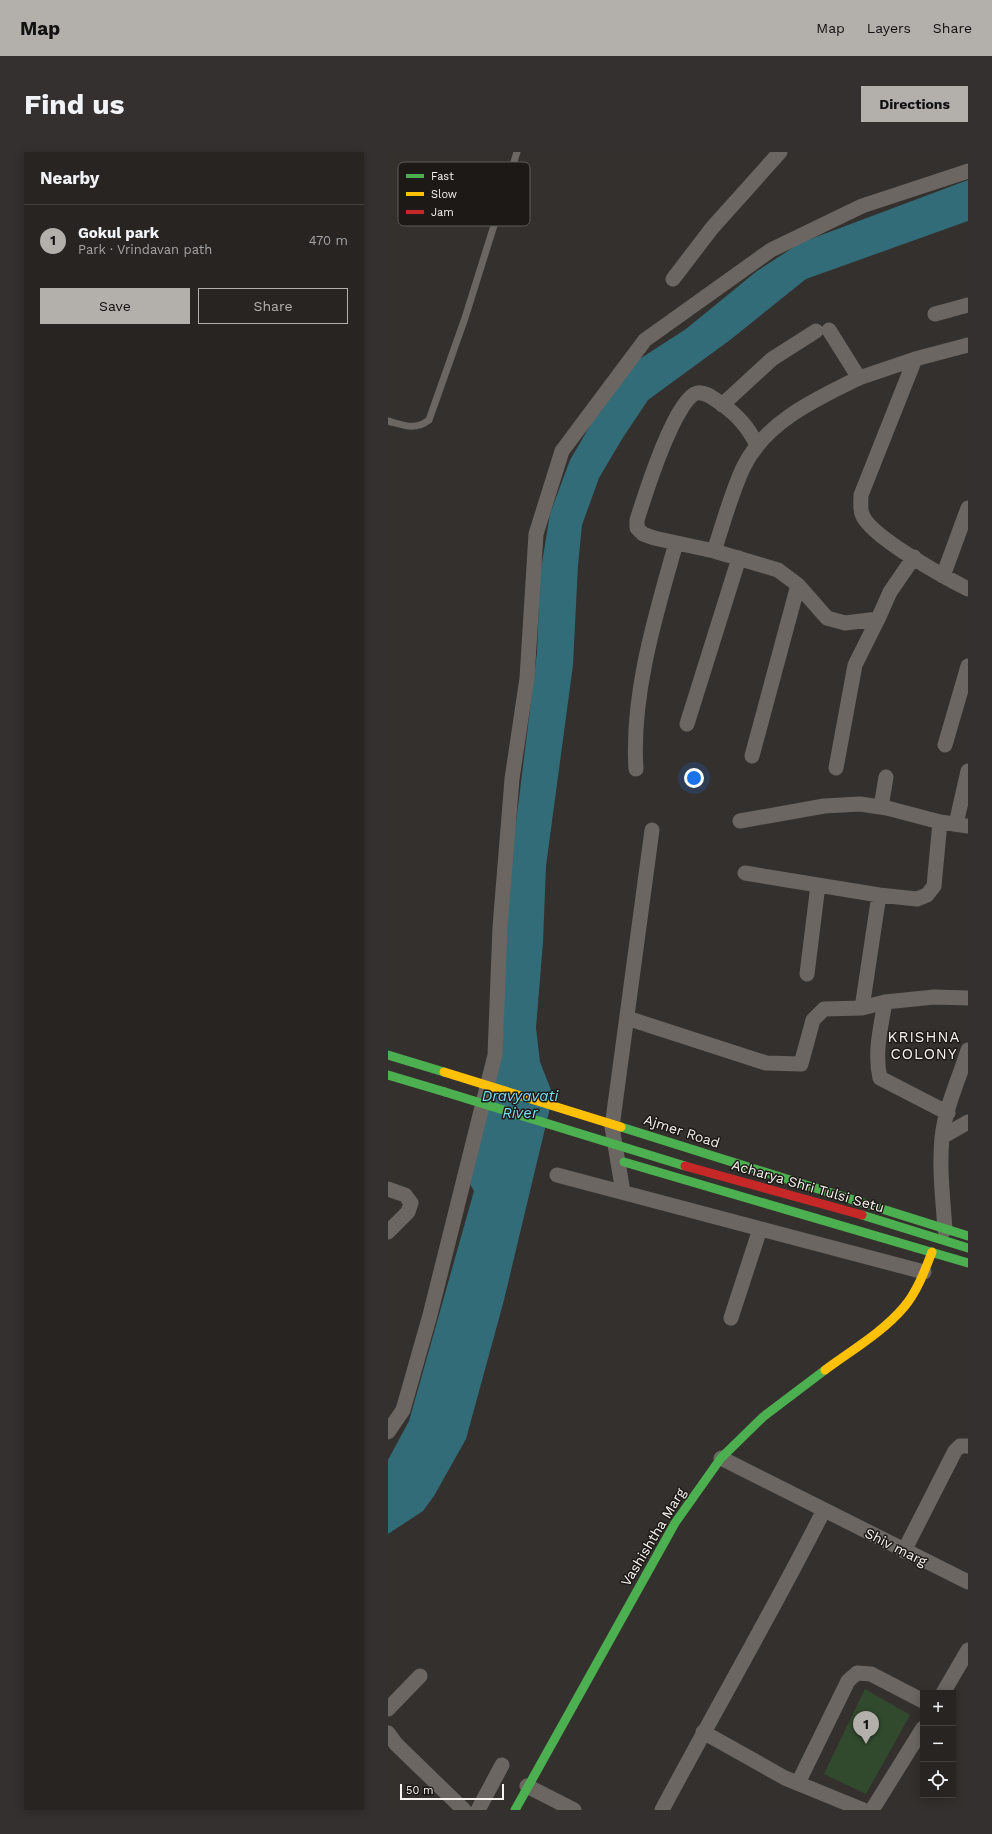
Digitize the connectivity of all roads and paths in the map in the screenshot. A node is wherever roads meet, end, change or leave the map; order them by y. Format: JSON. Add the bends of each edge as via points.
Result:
{"nodes":[{"id":1,"x":517,"y":152,"type":"edge"},
{"id":2,"x":780,"y":152,"type":"edge"},
{"id":3,"x":514,"y":162,"type":"edge"},
{"id":4,"x":968,"y":171,"type":"edge"},
{"id":5,"x":493,"y":226,"type":"edge"},
{"id":6,"x":673,"y":280,"type":"dead end"},
{"id":7,"x":968,"y":305,"type":"edge"},
{"id":8,"x":935,"y":314,"type":"dead end"},
{"id":9,"x":968,"y":345,"type":"edge"},
{"id":10,"x":915,"y":359,"type":"junction"},
{"id":11,"x":859,"y":378,"type":"junction"},
{"id":12,"x":722,"y":405,"type":"junction"},
{"id":13,"x":388,"y":421,"type":"edge"},
{"id":14,"x":757,"y":445,"type":"junction"},
{"id":15,"x":968,"y":508,"type":"edge"},
{"id":16,"x":676,"y":543,"type":"junction"},
{"id":17,"x":714,"y":551,"type":"junction"},
{"id":18,"x":914,"y":557,"type":"junction"},
{"id":19,"x":739,"y":558,"type":"junction"},
{"id":20,"x":943,"y":576,"type":"junction"},
{"id":21,"x":798,"y":585,"type":"junction"},
{"id":22,"x":968,"y":589,"type":"edge"},
{"id":23,"x":878,"y":619,"type":"junction"},
{"id":24,"x":968,"y":666,"type":"edge"},
{"id":25,"x":687,"y":724,"type":"dead end"},
{"id":26,"x":945,"y":745,"type":"dead end"},
{"id":27,"x":752,"y":756,"type":"dead end"},
{"id":28,"x":836,"y":768,"type":"dead end"},
{"id":29,"x":636,"y":769,"type":"dead end"},
{"id":30,"x":968,"y":771,"type":"edge"},
{"id":31,"x":886,"y":777,"type":"dead end"},
{"id":32,"x":881,"y":807,"type":"junction"},
{"id":33,"x":740,"y":821,"type":"dead end"},
{"id":34,"x":940,"y":822,"type":"junction"},
{"id":35,"x":962,"y":825,"type":"edge"},
{"id":36,"x":652,"y":830,"type":"dead end"},
{"id":37,"x":745,"y":873,"type":"dead end"},
{"id":38,"x":818,"y":885,"type":"junction"},
{"id":39,"x":879,"y":895,"type":"junction"},
{"id":40,"x":807,"y":974,"type":"dead end"},
{"id":41,"x":968,"y":998,"type":"edge"},
{"id":42,"x":885,"y":1002,"type":"junction"},
{"id":43,"x":862,"y":1008,"type":"junction"},
{"id":44,"x":627,"y":1018,"type":"junction"},
{"id":45,"x":968,"y":1050,"type":"edge"},
{"id":46,"x":388,"y":1055,"type":"edge"},
{"id":47,"x":388,"y":1075,"type":"edge"},
{"id":48,"x":948,"y":1112,"type":"junction"},
{"id":49,"x":470,"y":1114,"type":"dead end"},
{"id":50,"x":492,"y":1120,"type":"dead end"},
{"id":51,"x":968,"y":1122,"type":"edge"},
{"id":52,"x":942,"y":1137,"type":"junction"},
{"id":53,"x":609,"y":1157,"type":"dead end"},
{"id":54,"x":556,"y":1175,"type":"dead end"},
{"id":55,"x":388,"y":1189,"type":"edge"},
{"id":56,"x":623,"y":1192,"type":"junction"},
{"id":57,"x":760,"y":1229,"type":"junction"},
{"id":58,"x":946,"y":1230,"type":"junction"},
{"id":59,"x":388,"y":1232,"type":"edge"},
{"id":60,"x":968,"y":1236,"type":"edge"},
{"id":61,"x":968,"y":1248,"type":"edge"},
{"id":62,"x":932,"y":1252,"type":"junction"},
{"id":63,"x":968,"y":1263,"type":"edge"},
{"id":64,"x":924,"y":1272,"type":"junction"},
{"id":65,"x":731,"y":1318,"type":"dead end"},
{"id":66,"x":388,"y":1432,"type":"edge"},
{"id":67,"x":964,"y":1446,"type":"edge"},
{"id":68,"x":721,"y":1458,"type":"junction"},
{"id":69,"x":824,"y":1510,"type":"junction"},
{"id":70,"x":904,"y":1552,"type":"junction"},
{"id":71,"x":968,"y":1582,"type":"edge"},
{"id":72,"x":968,"y":1650,"type":"edge"},
{"id":73,"x":420,"y":1676,"type":"dead end"},
{"id":74,"x":945,"y":1690,"type":"edge"},
{"id":75,"x":920,"y":1699,"type":"edge"},
{"id":76,"x":388,"y":1710,"type":"edge"},
{"id":77,"x":703,"y":1732,"type":"junction"},
{"id":78,"x":388,"y":1733,"type":"edge"},
{"id":79,"x":920,"y":1733,"type":"edge"},
{"id":80,"x":502,"y":1765,"type":"dead end"},
{"id":81,"x":798,"y":1783,"type":"junction"},
{"id":82,"x":527,"y":1786,"type":"junction"},
{"id":83,"x":464,"y":1810,"type":"edge"},
{"id":84,"x":478,"y":1810,"type":"edge"},
{"id":85,"x":515,"y":1810,"type":"edge"},
{"id":86,"x":574,"y":1810,"type":"edge"},
{"id":87,"x":662,"y":1810,"type":"edge"},
{"id":88,"x":863,"y":1810,"type":"edge"},
{"id":89,"x":872,"y":1810,"type":"edge"}],
"edges":[{"from":1,"to":3,"type":"lane"},
{"from":2,"to":6,"type":"street","via":[[712,228]]},
{"from":4,"to":66,"type":"street","via":[[862,206],[771,250],[645,340],[562,451],[536,534],[527,678],[512,779],[500,927],[495,1055],[406,1402]]},
{"from":5,"to":13,"type":"lane","via":[[429,420],[421,426],[409,427]]},
{"from":7,"to":8,"type":"street"},
{"from":9,"to":10,"type":"street"},
{"from":10,"to":11,"type":"street"},
{"from":10,"to":18,"type":"street","via":[[861,495],[862,514],[875,532]]},
{"from":11,"to":12,"type":"street","via":[[823,330],[772,360]]},
{"from":11,"to":14,"type":"street","via":[[815,399],[771,430]]},
{"from":12,"to":14,"type":"street","via":[[749,429]]},
{"from":12,"to":16,"type":"street","via":[[708,395],[699,392],[693,395],[667,436],[655,464],[637,520],[637,528],[643,534]]},
{"from":14,"to":17,"type":"street","via":[[743,468]]},
{"from":15,"to":20,"type":"street"},
{"from":16,"to":17,"type":"street"},
{"from":16,"to":29,"type":"street","via":[[647,653],[634,747]]},
{"from":17,"to":19,"type":"street"},
{"from":18,"to":20,"type":"street"},
{"from":18,"to":23,"type":"street","via":[[890,592]]},
{"from":19,"to":21,"type":"street","via":[[778,570]]},
{"from":19,"to":25,"type":"street"},
{"from":20,"to":22,"type":"street"},
{"from":21,"to":23,"type":"street","via":[[827,618],[845,623]]},
{"from":21,"to":27,"type":"street"},
{"from":23,"to":28,"type":"street","via":[[854,665]]},
{"from":24,"to":26,"type":"street"},
{"from":30,"to":35,"type":"street"},
{"from":31,"to":32,"type":"street"},
{"from":32,"to":33,"type":"street","via":[[860,804],[824,806]]},
{"from":32,"to":34,"type":"street"},
{"from":34,"to":35,"type":"street"},
{"from":34,"to":39,"type":"street","via":[[934,886],[927,895],[917,899]]},
{"from":36,"to":44,"type":"street"},
{"from":37,"to":38,"type":"street"},
{"from":38,"to":39,"type":"street"},
{"from":38,"to":40,"type":"street"},
{"from":39,"to":43,"type":"street"},
{"from":41,"to":42,"type":"street","via":[[934,997]]},
{"from":42,"to":43,"type":"street"},
{"from":42,"to":48,"type":"street","via":[[879,1044],[880,1078]]},
{"from":43,"to":44,"type":"street","via":[[824,1009],[813,1020],[801,1064],[766,1063]]},
{"from":44,"to":56,"type":"street","via":[[612,1127]]},
{"from":45,"to":48,"type":"street"},
{"from":46,"to":58,"type":"main road","name":"Ajmer Road","bridge":true},
{"from":47,"to":61,"type":"main road","name":"Acharya Shri Tulsi Setu","bridge":true,"via":[[676,1163],[843,1209]]},
{"from":48,"to":52,"type":"street"},
{"from":49,"to":50,"type":"main road"},
{"from":51,"to":52,"type":"street"},
{"from":52,"to":58,"type":"street","via":[[941,1169]]},
{"from":53,"to":62,"type":"main road"},
{"from":54,"to":56,"type":"street"},
{"from":55,"to":59,"type":"street","via":[[405,1195],[411,1203],[408,1212]]},
{"from":56,"to":57,"type":"street"},
{"from":57,"to":64,"type":"street"},
{"from":57,"to":65,"type":"street"},
{"from":58,"to":60,"type":"main road","name":"Ajmer Road"},
{"from":62,"to":63,"type":"main road"},
{"from":62,"to":64,"type":"main road","name":"Vashishtha Marg"},
{"from":64,"to":68,"type":"main road","name":"Vashishtha Marg","via":[[905,1306],[883,1327],[763,1417]]},
{"from":67,"to":70,"type":"street","via":[[955,1451]]},
{"from":68,"to":69,"type":"street","name":"Shiv marg"},
{"from":68,"to":82,"type":"main road","name":"Vashishtha Marg","via":[[675,1522]]},
{"from":69,"to":70,"type":"street","name":"Shiv marg"},
{"from":69,"to":77,"type":"street","via":[[789,1579]]},
{"from":70,"to":71,"type":"street","name":"Shiv marg"},
{"from":72,"to":74,"type":"street"},
{"from":73,"to":76,"type":"street"},
{"from":75,"to":81,"type":"street","via":[[871,1674],[857,1674],[848,1681]]},
{"from":77,"to":81,"type":"street"},
{"from":77,"to":87,"type":"street"},
{"from":78,"to":83,"type":"street","via":[[396,1744]]},
{"from":79,"to":89,"type":"street"},
{"from":80,"to":84,"type":"street"},
{"from":81,"to":88,"type":"street"},
{"from":82,"to":85,"type":"main road","name":"Vashishtha Marg"},
{"from":82,"to":86,"type":"street"}]}
